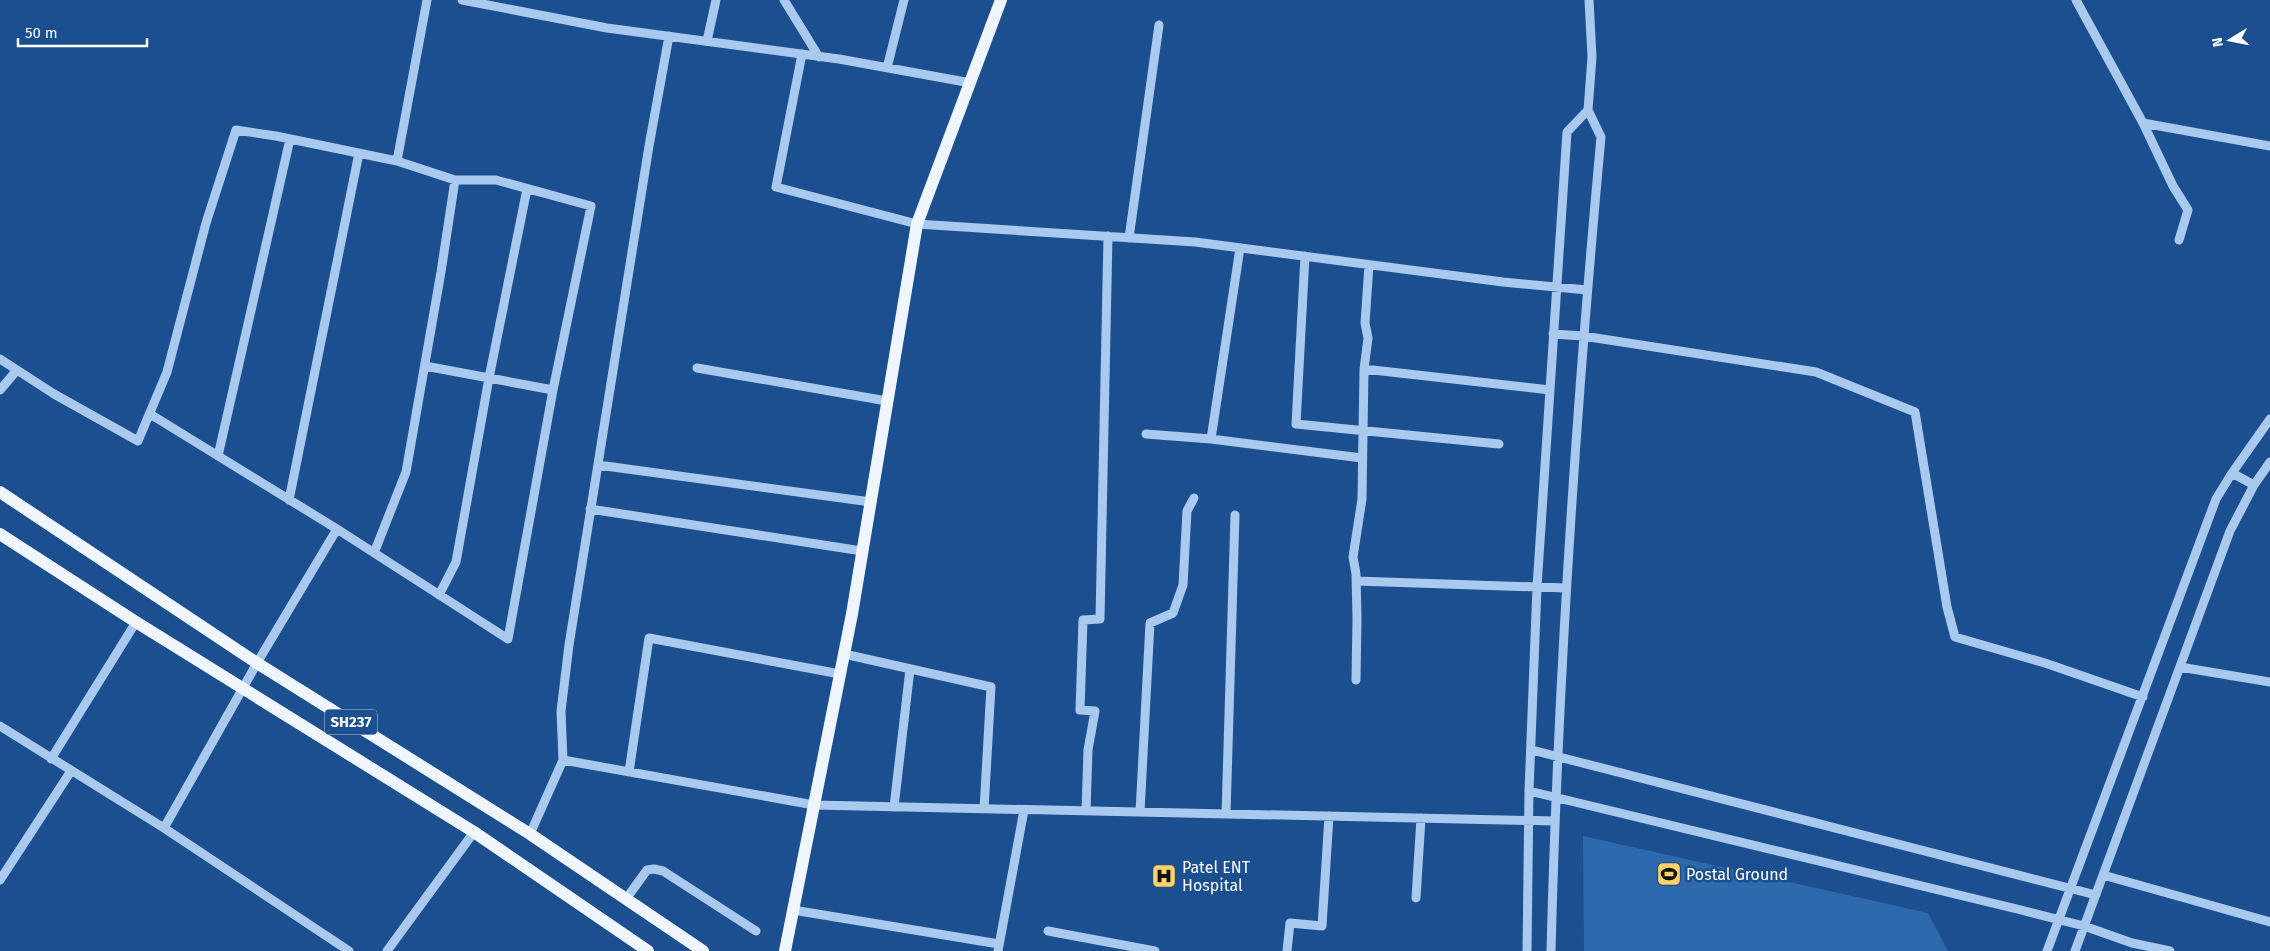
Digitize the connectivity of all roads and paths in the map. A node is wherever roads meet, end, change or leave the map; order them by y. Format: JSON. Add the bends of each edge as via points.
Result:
{"nodes":[{"id":1,"x":427,"y":0,"type":"edge"},
{"id":2,"x":462,"y":0,"type":"edge"},
{"id":3,"x":522,"y":0,"type":"edge"},
{"id":4,"x":716,"y":0,"type":"edge"},
{"id":5,"x":784,"y":0,"type":"edge"},
{"id":6,"x":904,"y":0,"type":"edge"},
{"id":7,"x":1001,"y":0,"type":"edge"},
{"id":8,"x":1589,"y":0,"type":"edge"},
{"id":9,"x":2076,"y":0,"type":"edge"},
{"id":10,"x":519,"y":11,"type":"junction"},
{"id":11,"x":1159,"y":24,"type":"dead end"},
{"id":12,"x":669,"y":36,"type":"junction"},
{"id":13,"x":707,"y":41,"type":"junction"},
{"id":14,"x":802,"y":54,"type":"junction"},
{"id":15,"x":819,"y":57,"type":"junction"},
{"id":16,"x":887,"y":68,"type":"junction"},
{"id":17,"x":971,"y":83,"type":"junction"},
{"id":18,"x":1588,"y":105,"type":"junction"},
{"id":19,"x":2143,"y":123,"type":"junction"},
{"id":20,"x":290,"y":139,"type":"junction"},
{"id":21,"x":2270,"y":146,"type":"edge"},
{"id":22,"x":359,"y":153,"type":"junction"},
{"id":23,"x":397,"y":160,"type":"junction"},
{"id":24,"x":455,"y":180,"type":"junction"},
{"id":25,"x":527,"y":189,"type":"junction"},
{"id":26,"x":917,"y":224,"type":"junction"},
{"id":27,"x":1108,"y":236,"type":"junction"},
{"id":28,"x":1128,"y":238,"type":"junction"},
{"id":29,"x":2179,"y":240,"type":"dead end"},
{"id":30,"x":1240,"y":248,"type":"junction"},
{"id":31,"x":1305,"y":256,"type":"junction"},
{"id":32,"x":1369,"y":265,"type":"junction"},
{"id":33,"x":1556,"y":287,"type":"junction"},
{"id":34,"x":1587,"y":290,"type":"junction"},
{"id":35,"x":1553,"y":334,"type":"junction"},
{"id":36,"x":1583,"y":336,"type":"junction"},
{"id":37,"x":0,"y":359,"type":"edge"},
{"id":38,"x":425,"y":366,"type":"junction"},
{"id":39,"x":697,"y":368,"type":"dead end"},
{"id":40,"x":1364,"y":369,"type":"junction"},
{"id":41,"x":17,"y":370,"type":"junction"},
{"id":42,"x":490,"y":378,"type":"junction"},
{"id":43,"x":0,"y":390,"type":"edge"},
{"id":44,"x":553,"y":390,"type":"junction"},
{"id":45,"x":1550,"y":390,"type":"junction"},
{"id":46,"x":888,"y":401,"type":"junction"},
{"id":47,"x":150,"y":414,"type":"junction"},
{"id":48,"x":2270,"y":419,"type":"edge"},
{"id":49,"x":1363,"y":430,"type":"junction"},
{"id":50,"x":1146,"y":434,"type":"dead end"},
{"id":51,"x":1211,"y":439,"type":"junction"},
{"id":52,"x":1500,"y":444,"type":"dead end"},
{"id":53,"x":218,"y":456,"type":"junction"},
{"id":54,"x":1362,"y":458,"type":"junction"},
{"id":55,"x":2270,"y":462,"type":"edge"},
{"id":56,"x":598,"y":464,"type":"junction"},
{"id":57,"x":2232,"y":472,"type":"junction"},
{"id":58,"x":2254,"y":485,"type":"junction"},
{"id":59,"x":0,"y":492,"type":"edge"},
{"id":60,"x":1194,"y":498,"type":"dead end"},
{"id":61,"x":289,"y":500,"type":"junction"},
{"id":62,"x":871,"y":502,"type":"junction"},
{"id":63,"x":590,"y":509,"type":"junction"},
{"id":64,"x":1235,"y":515,"type":"dead end"},
{"id":65,"x":337,"y":529,"type":"junction"},
{"id":66,"x":0,"y":534,"type":"edge"},
{"id":67,"x":862,"y":551,"type":"junction"},
{"id":68,"x":374,"y":553,"type":"junction"},
{"id":69,"x":1356,"y":581,"type":"junction"},
{"id":70,"x":1537,"y":587,"type":"junction"},
{"id":71,"x":1566,"y":588,"type":"junction"},
{"id":72,"x":439,"y":595,"type":"junction"},
{"id":73,"x":136,"y":622,"type":"junction"},
{"id":74,"x":844,"y":654,"type":"junction"},
{"id":75,"x":257,"y":663,"type":"junction"},
{"id":76,"x":2180,"y":666,"type":"junction"},
{"id":77,"x":910,"y":669,"type":"junction"},
{"id":78,"x":840,"y":674,"type":"junction"},
{"id":79,"x":1356,"y":680,"type":"dead end"},
{"id":80,"x":2270,"y":682,"type":"edge"},
{"id":81,"x":243,"y":687,"type":"junction"},
{"id":82,"x":2143,"y":697,"type":"junction"},
{"id":83,"x":0,"y":726,"type":"edge"},
{"id":84,"x":1532,"y":750,"type":"junction"},
{"id":85,"x":1558,"y":755,"type":"junction"},
{"id":86,"x":51,"y":759,"type":"junction"},
{"id":87,"x":563,"y":760,"type":"junction"},
{"id":88,"x":71,"y":771,"type":"junction"},
{"id":89,"x":629,"y":772,"type":"junction"},
{"id":90,"x":1530,"y":791,"type":"junction"},
{"id":91,"x":1555,"y":796,"type":"junction"},
{"id":92,"x":814,"y":805,"type":"junction"},
{"id":93,"x":894,"y":807,"type":"junction"},
{"id":94,"x":984,"y":809,"type":"junction"},
{"id":95,"x":1024,"y":810,"type":"junction"},
{"id":96,"x":1086,"y":811,"type":"junction"},
{"id":97,"x":1140,"y":812,"type":"junction"},
{"id":98,"x":1226,"y":814,"type":"junction"},
{"id":99,"x":1328,"y":816,"type":"junction"},
{"id":100,"x":1420,"y":818,"type":"junction"},
{"id":101,"x":1529,"y":820,"type":"junction"},
{"id":102,"x":1554,"y":821,"type":"junction"},
{"id":103,"x":164,"y":828,"type":"junction"},
{"id":104,"x":474,"y":832,"type":"junction"},
{"id":105,"x":530,"y":834,"type":"junction"},
{"id":106,"x":2103,"y":875,"type":"junction"},
{"id":107,"x":0,"y":880,"type":"edge"},
{"id":108,"x":2070,"y":889,"type":"junction"},
{"id":109,"x":2096,"y":896,"type":"junction"},
{"id":110,"x":1416,"y":898,"type":"dead end"},
{"id":111,"x":626,"y":899,"type":"junction"},
{"id":112,"x":793,"y":910,"type":"junction"},
{"id":113,"x":2059,"y":920,"type":"junction"},
{"id":114,"x":2270,"y":922,"type":"edge"},
{"id":115,"x":2084,"y":926,"type":"junction"},
{"id":116,"x":756,"y":931,"type":"dead end"},
{"id":117,"x":1048,"y":931,"type":"dead end"},
{"id":118,"x":998,"y":948,"type":"edge"},
{"id":119,"x":349,"y":951,"type":"edge"},
{"id":120,"x":387,"y":951,"type":"edge"},
{"id":121,"x":648,"y":951,"type":"edge"},
{"id":122,"x":704,"y":951,"type":"edge"},
{"id":123,"x":785,"y":951,"type":"edge"},
{"id":124,"x":1155,"y":951,"type":"edge"},
{"id":125,"x":1287,"y":951,"type":"edge"},
{"id":126,"x":1527,"y":951,"type":"edge"},
{"id":127,"x":1551,"y":951,"type":"edge"},
{"id":128,"x":2047,"y":951,"type":"edge"},
{"id":129,"x":2075,"y":951,"type":"edge"},
{"id":130,"x":2170,"y":951,"type":"edge"}],
"edges":[{"from":1,"to":23,"type":"street"},
{"from":2,"to":10,"type":"street"},
{"from":3,"to":10,"type":"street"},
{"from":4,"to":13,"type":"street"},
{"from":5,"to":15,"type":"street"},
{"from":6,"to":16,"type":"street"},
{"from":7,"to":17,"type":"main road"},
{"from":8,"to":18,"type":"street","via":[[1592,57]]},
{"from":9,"to":19,"type":"street"},
{"from":10,"to":12,"type":"street"},
{"from":11,"to":28,"type":"street"},
{"from":12,"to":13,"type":"street"},
{"from":12,"to":56,"type":"street"},
{"from":13,"to":14,"type":"street"},
{"from":14,"to":15,"type":"street"},
{"from":14,"to":26,"type":"street","via":[[776,188]]},
{"from":15,"to":16,"type":"street"},
{"from":16,"to":17,"type":"street"},
{"from":17,"to":26,"type":"main road"},
{"from":18,"to":33,"type":"street","via":[[1567,132]]},
{"from":18,"to":34,"type":"street","via":[[1601,137]]},
{"from":19,"to":21,"type":"street"},
{"from":19,"to":29,"type":"street","via":[[2188,210]]},
{"from":20,"to":22,"type":"street"},
{"from":20,"to":47,"type":"street","via":[[236,130],[206,223],[167,372]]},
{"from":20,"to":53,"type":"street"},
{"from":22,"to":23,"type":"street"},
{"from":22,"to":61,"type":"street"},
{"from":23,"to":24,"type":"street"},
{"from":24,"to":25,"type":"street","via":[[496,180]]},
{"from":24,"to":38,"type":"street"},
{"from":25,"to":42,"type":"street"},
{"from":25,"to":44,"type":"street","via":[[591,206]]},
{"from":26,"to":27,"type":"street"},
{"from":26,"to":46,"type":"main road"},
{"from":27,"to":28,"type":"street"},
{"from":27,"to":96,"type":"street","via":[[1100,619],[1083,620],[1080,710],[1095,712],[1088,750]]},
{"from":28,"to":30,"type":"street"},
{"from":30,"to":31,"type":"street"},
{"from":30,"to":51,"type":"street"},
{"from":31,"to":32,"type":"street"},
{"from":31,"to":49,"type":"street","via":[[1296,424]]},
{"from":32,"to":33,"type":"street"},
{"from":32,"to":40,"type":"street","via":[[1364,323],[1368,338]]},
{"from":33,"to":34,"type":"street"},
{"from":33,"to":35,"type":"street"},
{"from":34,"to":36,"type":"street"},
{"from":35,"to":36,"type":"street"},
{"from":35,"to":45,"type":"street"},
{"from":36,"to":71,"type":"street"},
{"from":36,"to":82,"type":"street","via":[[1816,372],[1915,412],[1955,637],[2045,663]]},
{"from":37,"to":41,"type":"street"},
{"from":38,"to":42,"type":"street"},
{"from":38,"to":68,"type":"street","via":[[406,472]]},
{"from":39,"to":46,"type":"street"},
{"from":40,"to":45,"type":"street"},
{"from":40,"to":49,"type":"street"},
{"from":41,"to":43,"type":"street"},
{"from":41,"to":47,"type":"street","via":[[138,442]]},
{"from":42,"to":44,"type":"street"},
{"from":42,"to":72,"type":"street","via":[[456,562]]},
{"from":44,"to":72,"type":"street","via":[[508,639]]},
{"from":45,"to":70,"type":"street"},
{"from":46,"to":62,"type":"main road"},
{"from":47,"to":53,"type":"street"},
{"from":48,"to":57,"type":"street"},
{"from":49,"to":52,"type":"street"},
{"from":49,"to":54,"type":"street"},
{"from":50,"to":51,"type":"street"},
{"from":51,"to":54,"type":"street"},
{"from":53,"to":61,"type":"street"},
{"from":54,"to":69,"type":"street","via":[[1362,499],[1353,557]]},
{"from":55,"to":58,"type":"street"},
{"from":56,"to":62,"type":"street"},
{"from":56,"to":63,"type":"street"},
{"from":57,"to":58,"type":"street"},
{"from":57,"to":82,"type":"street","via":[[2216,499]]},
{"from":58,"to":76,"type":"street","via":[[2230,531]]},
{"from":59,"to":75,"type":"main road","number":"SH237"},
{"from":60,"to":97,"type":"street","via":[[1187,511],[1183,585],[1173,613],[1150,623]]},
{"from":61,"to":65,"type":"street"},
{"from":62,"to":67,"type":"main road"},
{"from":63,"to":67,"type":"street"},
{"from":63,"to":87,"type":"street","via":[[561,712]]},
{"from":64,"to":98,"type":"street"},
{"from":65,"to":68,"type":"street"},
{"from":65,"to":75,"type":"street"},
{"from":66,"to":73,"type":"main road","number":"SH237"},
{"from":67,"to":74,"type":"main road"},
{"from":68,"to":72,"type":"street"},
{"from":69,"to":70,"type":"street"},
{"from":69,"to":79,"type":"street"},
{"from":70,"to":71,"type":"street"},
{"from":70,"to":84,"type":"street"},
{"from":71,"to":85,"type":"street"},
{"from":73,"to":81,"type":"main road","number":"SH237"},
{"from":73,"to":86,"type":"street"},
{"from":74,"to":77,"type":"street"},
{"from":74,"to":78,"type":"main road"},
{"from":75,"to":81,"type":"street"},
{"from":75,"to":105,"type":"main road","number":"SH237"},
{"from":76,"to":80,"type":"street"},
{"from":76,"to":106,"type":"street"},
{"from":77,"to":93,"type":"street"},
{"from":77,"to":94,"type":"street","via":[[991,687]]},
{"from":78,"to":89,"type":"street","via":[[649,638]]},
{"from":78,"to":92,"type":"main road"},
{"from":81,"to":103,"type":"street"},
{"from":81,"to":104,"type":"main road","number":"SH237"},
{"from":82,"to":108,"type":"street"},
{"from":83,"to":86,"type":"street"},
{"from":84,"to":85,"type":"street"},
{"from":84,"to":90,"type":"street"},
{"from":85,"to":91,"type":"street"},
{"from":85,"to":108,"type":"street"},
{"from":86,"to":88,"type":"street"},
{"from":87,"to":89,"type":"street"},
{"from":87,"to":105,"type":"street"},
{"from":88,"to":103,"type":"street"},
{"from":88,"to":107,"type":"street"},
{"from":89,"to":92,"type":"street"},
{"from":90,"to":91,"type":"street"},
{"from":90,"to":101,"type":"street"},
{"from":91,"to":102,"type":"street"},
{"from":91,"to":113,"type":"street"},
{"from":92,"to":93,"type":"street"},
{"from":92,"to":112,"type":"main road"},
{"from":93,"to":94,"type":"street"},
{"from":94,"to":95,"type":"street"},
{"from":95,"to":96,"type":"street"},
{"from":95,"to":118,"type":"street"},
{"from":96,"to":97,"type":"street"},
{"from":97,"to":98,"type":"street"},
{"from":98,"to":99,"type":"street"},
{"from":99,"to":100,"type":"street"},
{"from":99,"to":125,"type":"street","via":[[1322,926],[1290,923]]},
{"from":100,"to":101,"type":"street"},
{"from":100,"to":110,"type":"street"},
{"from":101,"to":102,"type":"street"},
{"from":101,"to":126,"type":"street"},
{"from":102,"to":127,"type":"street"},
{"from":103,"to":119,"type":"street"},
{"from":104,"to":120,"type":"street"},
{"from":104,"to":121,"type":"main road","number":"SH237"},
{"from":105,"to":111,"type":"main road","number":"SH237"},
{"from":106,"to":109,"type":"street"},
{"from":106,"to":114,"type":"street"},
{"from":108,"to":109,"type":"street"},
{"from":108,"to":113,"type":"street"},
{"from":109,"to":115,"type":"street"},
{"from":111,"to":116,"type":"street","via":[[647,870],[663,871]]},
{"from":111,"to":122,"type":"main road","number":"SH237"},
{"from":112,"to":118,"type":"street"},
{"from":112,"to":123,"type":"main road"},
{"from":113,"to":115,"type":"street"},
{"from":113,"to":128,"type":"street"},
{"from":115,"to":129,"type":"street"},
{"from":115,"to":130,"type":"street","via":[[2132,943]]},
{"from":117,"to":124,"type":"street"}]}
